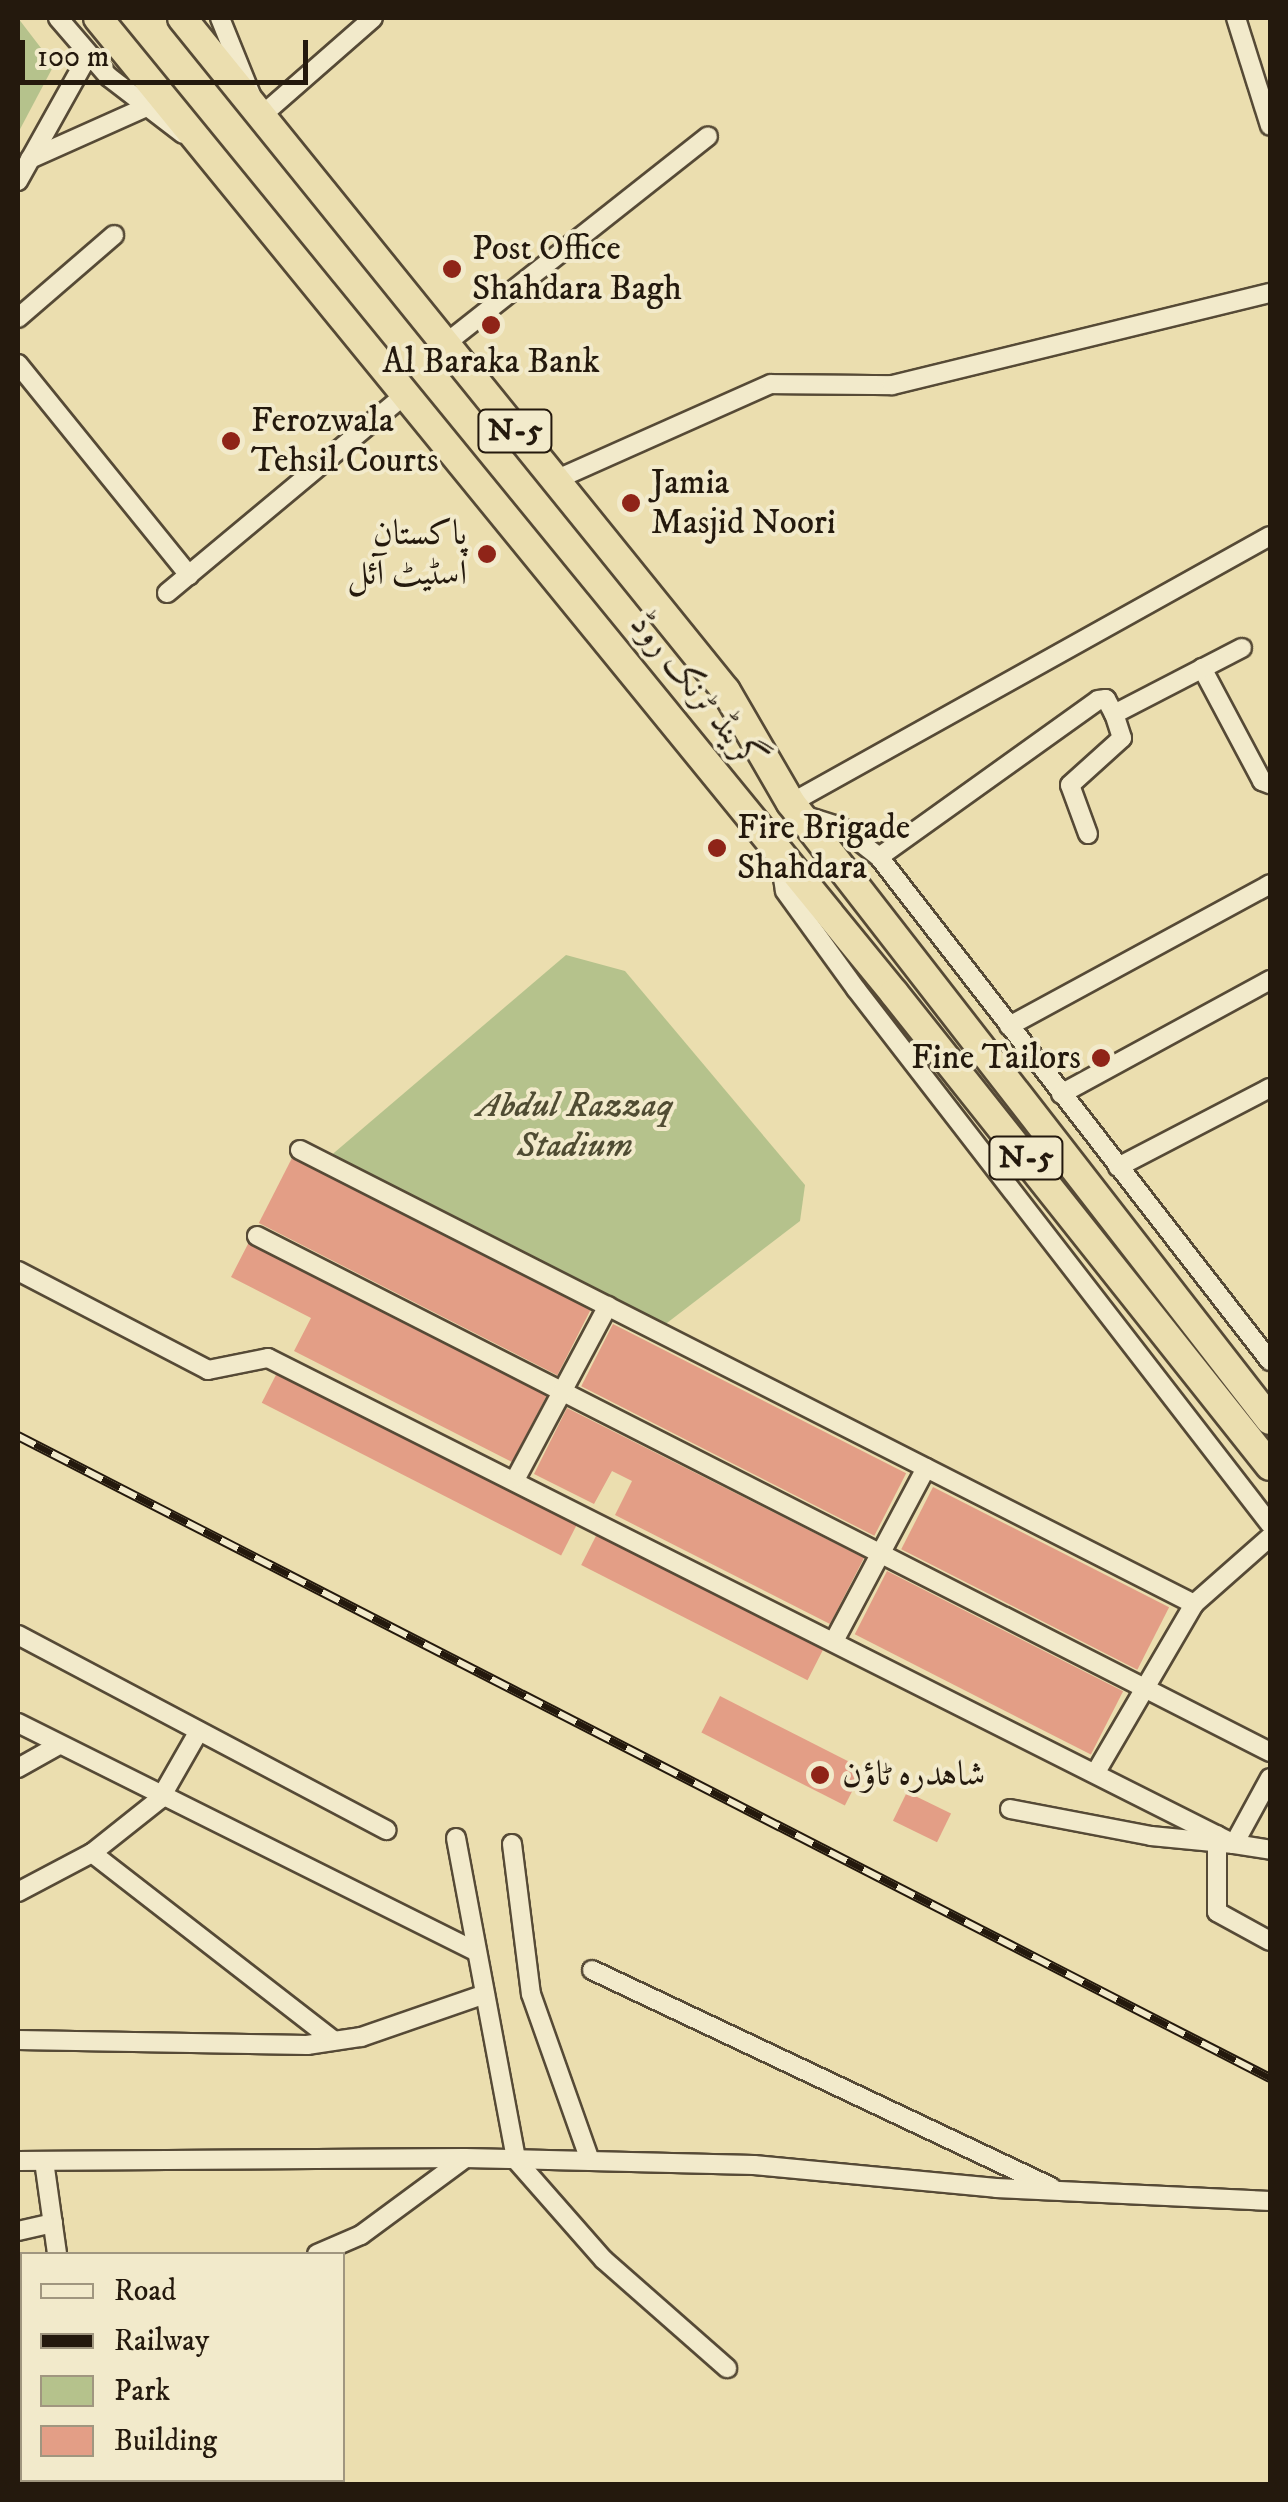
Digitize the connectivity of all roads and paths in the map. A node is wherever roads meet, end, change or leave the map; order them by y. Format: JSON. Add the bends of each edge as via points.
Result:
{"nodes":[{"id":1,"x":58,"y":18,"type":"edge"},
{"id":2,"x":98,"y":18,"type":"edge"},
{"id":3,"x":182,"y":18,"type":"edge"},
{"id":4,"x":220,"y":18,"type":"edge"},
{"id":5,"x":373,"y":18,"type":"edge"},
{"id":6,"x":1236,"y":18,"type":"edge"},
{"id":7,"x":88,"y":56,"type":"junction"},
{"id":8,"x":144,"y":108,"type":"junction"},
{"id":9,"x":260,"y":117,"type":"junction"},
{"id":10,"x":1270,"y":126,"type":"edge"},
{"id":11,"x":708,"y":136,"type":"dead end"},
{"id":12,"x":208,"y":150,"type":"junction"},
{"id":13,"x":30,"y":159,"type":"junction"},
{"id":14,"x":18,"y":181,"type":"edge"},
{"id":15,"x":114,"y":235,"type":"dead end"},
{"id":16,"x":1270,"y":293,"type":"edge"},
{"id":17,"x":18,"y":318,"type":"edge"},
{"id":18,"x":445,"y":344,"type":"junction"},
{"id":19,"x":18,"y":364,"type":"edge"},
{"id":20,"x":406,"y":394,"type":"junction"},
{"id":21,"x":555,"y":480,"type":"junction"},
{"id":22,"x":1270,"y":536,"type":"edge"},
{"id":23,"x":189,"y":575,"type":"junction"},
{"id":24,"x":167,"y":594,"type":"dead end"},
{"id":25,"x":1242,"y":648,"type":"dead end"},
{"id":26,"x":1202,"y":668,"type":"junction"},
{"id":27,"x":1114,"y":714,"type":"junction"},
{"id":28,"x":1270,"y":784,"type":"edge"},
{"id":29,"x":795,"y":808,"type":"junction"},
{"id":30,"x":1088,"y":834,"type":"dead end"},
{"id":31,"x":779,"y":852,"type":"junction"},
{"id":32,"x":879,"y":856,"type":"junction"},
{"id":33,"x":1270,"y":884,"type":"edge"},
{"id":34,"x":1270,"y":980,"type":"edge"},
{"id":35,"x":1009,"y":1026,"type":"junction"},
{"id":36,"x":1270,"y":1088,"type":"edge"},
{"id":37,"x":1061,"y":1094,"type":"junction"},
{"id":38,"x":300,"y":1150,"type":"dead end"},
{"id":39,"x":1118,"y":1167,"type":"junction"},
{"id":40,"x":256,"y":1236,"type":"dead end"},
{"id":41,"x":18,"y":1271,"type":"edge"},
{"id":42,"x":608,"y":1306,"type":"junction"},
{"id":43,"x":1270,"y":1362,"type":"edge"},
{"id":44,"x":562,"y":1391,"type":"junction"},
{"id":45,"x":1270,"y":1420,"type":"edge"},
{"id":46,"x":1270,"y":1466,"type":"edge"},
{"id":47,"x":926,"y":1468,"type":"junction"},
{"id":48,"x":516,"y":1478,"type":"junction"},
{"id":49,"x":1270,"y":1524,"type":"edge"},
{"id":50,"x":1270,"y":1537,"type":"edge"},
{"id":51,"x":881,"y":1554,"type":"junction"},
{"id":52,"x":1194,"y":1604,"type":"junction"},
{"id":53,"x":18,"y":1635,"type":"edge"},
{"id":54,"x":834,"y":1641,"type":"junction"},
{"id":55,"x":1145,"y":1688,"type":"junction"},
{"id":56,"x":18,"y":1723,"type":"edge"},
{"id":57,"x":199,"y":1730,"type":"junction"},
{"id":58,"x":59,"y":1745,"type":"junction"},
{"id":59,"x":1270,"y":1752,"type":"edge"},
{"id":60,"x":18,"y":1768,"type":"edge"},
{"id":61,"x":1096,"y":1772,"type":"junction"},
{"id":62,"x":1270,"y":1778,"type":"edge"},
{"id":63,"x":160,"y":1799,"type":"junction"},
{"id":64,"x":1010,"y":1809,"type":"dead end"},
{"id":65,"x":387,"y":1830,"type":"dead end"},
{"id":66,"x":456,"y":1838,"type":"dead end"},
{"id":67,"x":1222,"y":1840,"type":"junction"},
{"id":68,"x":512,"y":1844,"type":"dead end"},
{"id":69,"x":1270,"y":1850,"type":"edge"},
{"id":70,"x":92,"y":1853,"type":"junction"},
{"id":71,"x":18,"y":1892,"type":"edge"},
{"id":72,"x":1270,"y":1940,"type":"edge"},
{"id":73,"x":477,"y":1952,"type":"junction"},
{"id":74,"x":592,"y":1970,"type":"dead end"},
{"id":75,"x":485,"y":1994,"type":"junction"},
{"id":76,"x":18,"y":2040,"type":"edge"},
{"id":77,"x":334,"y":2041,"type":"junction"},
{"id":78,"x":465,"y":2158,"type":"junction"},
{"id":79,"x":516,"y":2160,"type":"junction"},
{"id":80,"x":18,"y":2161,"type":"edge"},
{"id":81,"x":44,"y":2161,"type":"junction"},
{"id":82,"x":590,"y":2161,"type":"junction"},
{"id":83,"x":1061,"y":2191,"type":"junction"},
{"id":84,"x":1270,"y":2200,"type":"edge"},
{"id":85,"x":54,"y":2223,"type":"junction"},
{"id":86,"x":18,"y":2230,"type":"edge"},
{"id":87,"x":57,"y":2252,"type":"edge"},
{"id":88,"x":322,"y":2252,"type":"edge"},
{"id":89,"x":727,"y":2368,"type":"dead end"}],
"edges":[{"from":1,"to":7,"type":"street"},
{"from":2,"to":12,"type":"highway","name":"گرینڈ ٹرنک روڈ","number":"N-5"},
{"from":3,"to":9,"type":"highway","name":"گرینڈ ٹرنک روڈ","number":"N-5"},
{"from":4,"to":9,"type":"street"},
{"from":5,"to":9,"type":"street"},
{"from":6,"to":10,"type":"street"},
{"from":7,"to":8,"type":"street"},
{"from":7,"to":13,"type":"street"},
{"from":8,"to":12,"type":"street"},
{"from":8,"to":13,"type":"street"},
{"from":9,"to":18,"type":"highway","name":"گرینڈ ٹرنک روڈ","number":"N-5"},
{"from":11,"to":18,"type":"street"},
{"from":12,"to":20,"type":"highway","name":"گرینڈ ٹرنک روڈ","number":"N-5"},
{"from":13,"to":14,"type":"street"},
{"from":15,"to":17,"type":"street"},
{"from":16,"to":21,"type":"street","via":[[892,385],[770,384]]},
{"from":18,"to":21,"type":"highway","name":"گرینڈ ٹرنک روڈ","number":"N-5"},
{"from":19,"to":23,"type":"street"},
{"from":20,"to":23,"type":"street"},
{"from":20,"to":31,"type":"highway","name":"گرینڈ ٹرنک روڈ","number":"N-5"},
{"from":21,"to":29,"type":"highway","name":"گرینڈ ٹرنک روڈ","number":"N-5","via":[[726,692]]},
{"from":22,"to":29,"type":"street"},
{"from":23,"to":24,"type":"street"},
{"from":25,"to":26,"type":"street"},
{"from":26,"to":27,"type":"street"},
{"from":26,"to":28,"type":"street"},
{"from":27,"to":30,"type":"street","via":[[1122,738],[1070,785]]},
{"from":27,"to":32,"type":"street","via":[[1106,699],[1098,700]]},
{"from":29,"to":32,"type":"street","via":[[841,826]]},
{"from":29,"to":45,"type":"highway","name":"گرینڈ ٹرنک روڈ","number":"N-5"},
{"from":31,"to":46,"type":"highway","name":"گرینڈ ٹرنک روڈ","number":"N-5"},
{"from":31,"to":49,"type":"street","via":[[785,891],[846,975]]},
{"from":32,"to":35,"type":"street"},
{"from":33,"to":35,"type":"street"},
{"from":34,"to":37,"type":"street"},
{"from":35,"to":37,"type":"street"},
{"from":36,"to":39,"type":"street"},
{"from":37,"to":39,"type":"street"},
{"from":38,"to":42,"type":"street"},
{"from":39,"to":43,"type":"street"},
{"from":40,"to":44,"type":"street"},
{"from":41,"to":48,"type":"street","via":[[208,1370],[268,1358]]},
{"from":42,"to":44,"type":"street"},
{"from":42,"to":47,"type":"street"},
{"from":44,"to":48,"type":"street"},
{"from":44,"to":51,"type":"street"},
{"from":47,"to":51,"type":"street"},
{"from":47,"to":52,"type":"street"},
{"from":48,"to":54,"type":"street"},
{"from":50,"to":52,"type":"street"},
{"from":51,"to":54,"type":"street"},
{"from":51,"to":55,"type":"street"},
{"from":52,"to":55,"type":"street"},
{"from":53,"to":57,"type":"street"},
{"from":54,"to":61,"type":"street"},
{"from":55,"to":59,"type":"street"},
{"from":55,"to":61,"type":"street"},
{"from":56,"to":58,"type":"street"},
{"from":57,"to":63,"type":"street"},
{"from":57,"to":65,"type":"street"},
{"from":58,"to":60,"type":"street"},
{"from":58,"to":63,"type":"street"},
{"from":61,"to":67,"type":"street"},
{"from":62,"to":67,"type":"street"},
{"from":63,"to":70,"type":"street"},
{"from":63,"to":73,"type":"street"},
{"from":64,"to":67,"type":"street"},
{"from":66,"to":73,"type":"street"},
{"from":67,"to":69,"type":"street"},
{"from":67,"to":72,"type":"street","via":[[1217,1912]]},
{"from":68,"to":82,"type":"street","via":[[530,1994]]},
{"from":70,"to":71,"type":"street"},
{"from":70,"to":77,"type":"street"},
{"from":73,"to":75,"type":"street"},
{"from":74,"to":83,"type":"street"},
{"from":75,"to":77,"type":"street"},
{"from":75,"to":79,"type":"street"},
{"from":76,"to":77,"type":"street"},
{"from":78,"to":79,"type":"street"},
{"from":78,"to":81,"type":"street"},
{"from":78,"to":88,"type":"street","via":[[361,2235]]},
{"from":79,"to":82,"type":"street"},
{"from":79,"to":89,"type":"street","via":[[604,2260]]},
{"from":80,"to":81,"type":"street"},
{"from":81,"to":85,"type":"street"},
{"from":82,"to":83,"type":"street","via":[[754,2165]]},
{"from":83,"to":84,"type":"street"},
{"from":85,"to":86,"type":"street"},
{"from":85,"to":87,"type":"street"}]}
